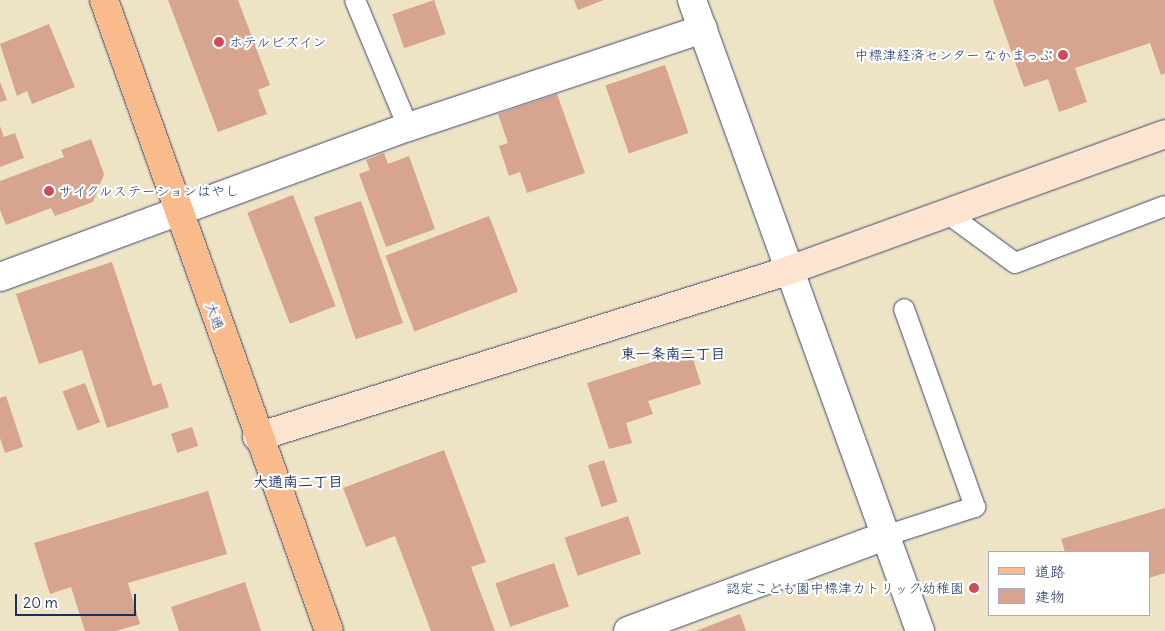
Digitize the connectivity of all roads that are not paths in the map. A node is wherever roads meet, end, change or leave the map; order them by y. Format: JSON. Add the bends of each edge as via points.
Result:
{"nodes":[{"id":1,"x":104,"y":0,"type":"edge"},
{"id":2,"x":355,"y":0,"type":"edge"},
{"id":3,"x":692,"y":0,"type":"edge"},
{"id":4,"x":703,"y":28,"type":"junction"},
{"id":5,"x":408,"y":127,"type":"junction"},
{"id":6,"x":1165,"y":134,"type":"edge"},
{"id":7,"x":1165,"y":206,"type":"edge"},
{"id":8,"x":177,"y":210,"type":"junction"},
{"id":9,"x":947,"y":212,"type":"junction"},
{"id":10,"x":787,"y":271,"type":"junction"},
{"id":11,"x":0,"y":276,"type":"edge"},
{"id":12,"x":904,"y":309,"type":"dead end"},
{"id":13,"x":258,"y":437,"type":"junction"},
{"id":14,"x":885,"y":536,"type":"junction"},
{"id":15,"x":329,"y":631,"type":"edge"},
{"id":16,"x":628,"y":631,"type":"edge"},
{"id":17,"x":920,"y":631,"type":"edge"}],
"edges":[{"from":1,"to":8,"type":"main road","name":"大通"},
{"from":2,"to":5,"type":"lane"},
{"from":3,"to":4,"type":"street"},
{"from":4,"to":5,"type":"street"},
{"from":4,"to":10,"type":"street"},
{"from":5,"to":8,"type":"street"},
{"from":6,"to":9,"type":"street"},
{"from":7,"to":9,"type":"lane","via":[[1015,263]]},
{"from":8,"to":11,"type":"street"},
{"from":8,"to":13,"type":"main road","name":"大通"},
{"from":9,"to":10,"type":"street"},
{"from":10,"to":13,"type":"street"},
{"from":10,"to":14,"type":"street"},
{"from":12,"to":14,"type":"lane","via":[[975,507]]},
{"from":13,"to":15,"type":"main road","name":"大通"},
{"from":14,"to":16,"type":"street"},
{"from":14,"to":17,"type":"street"}]}
